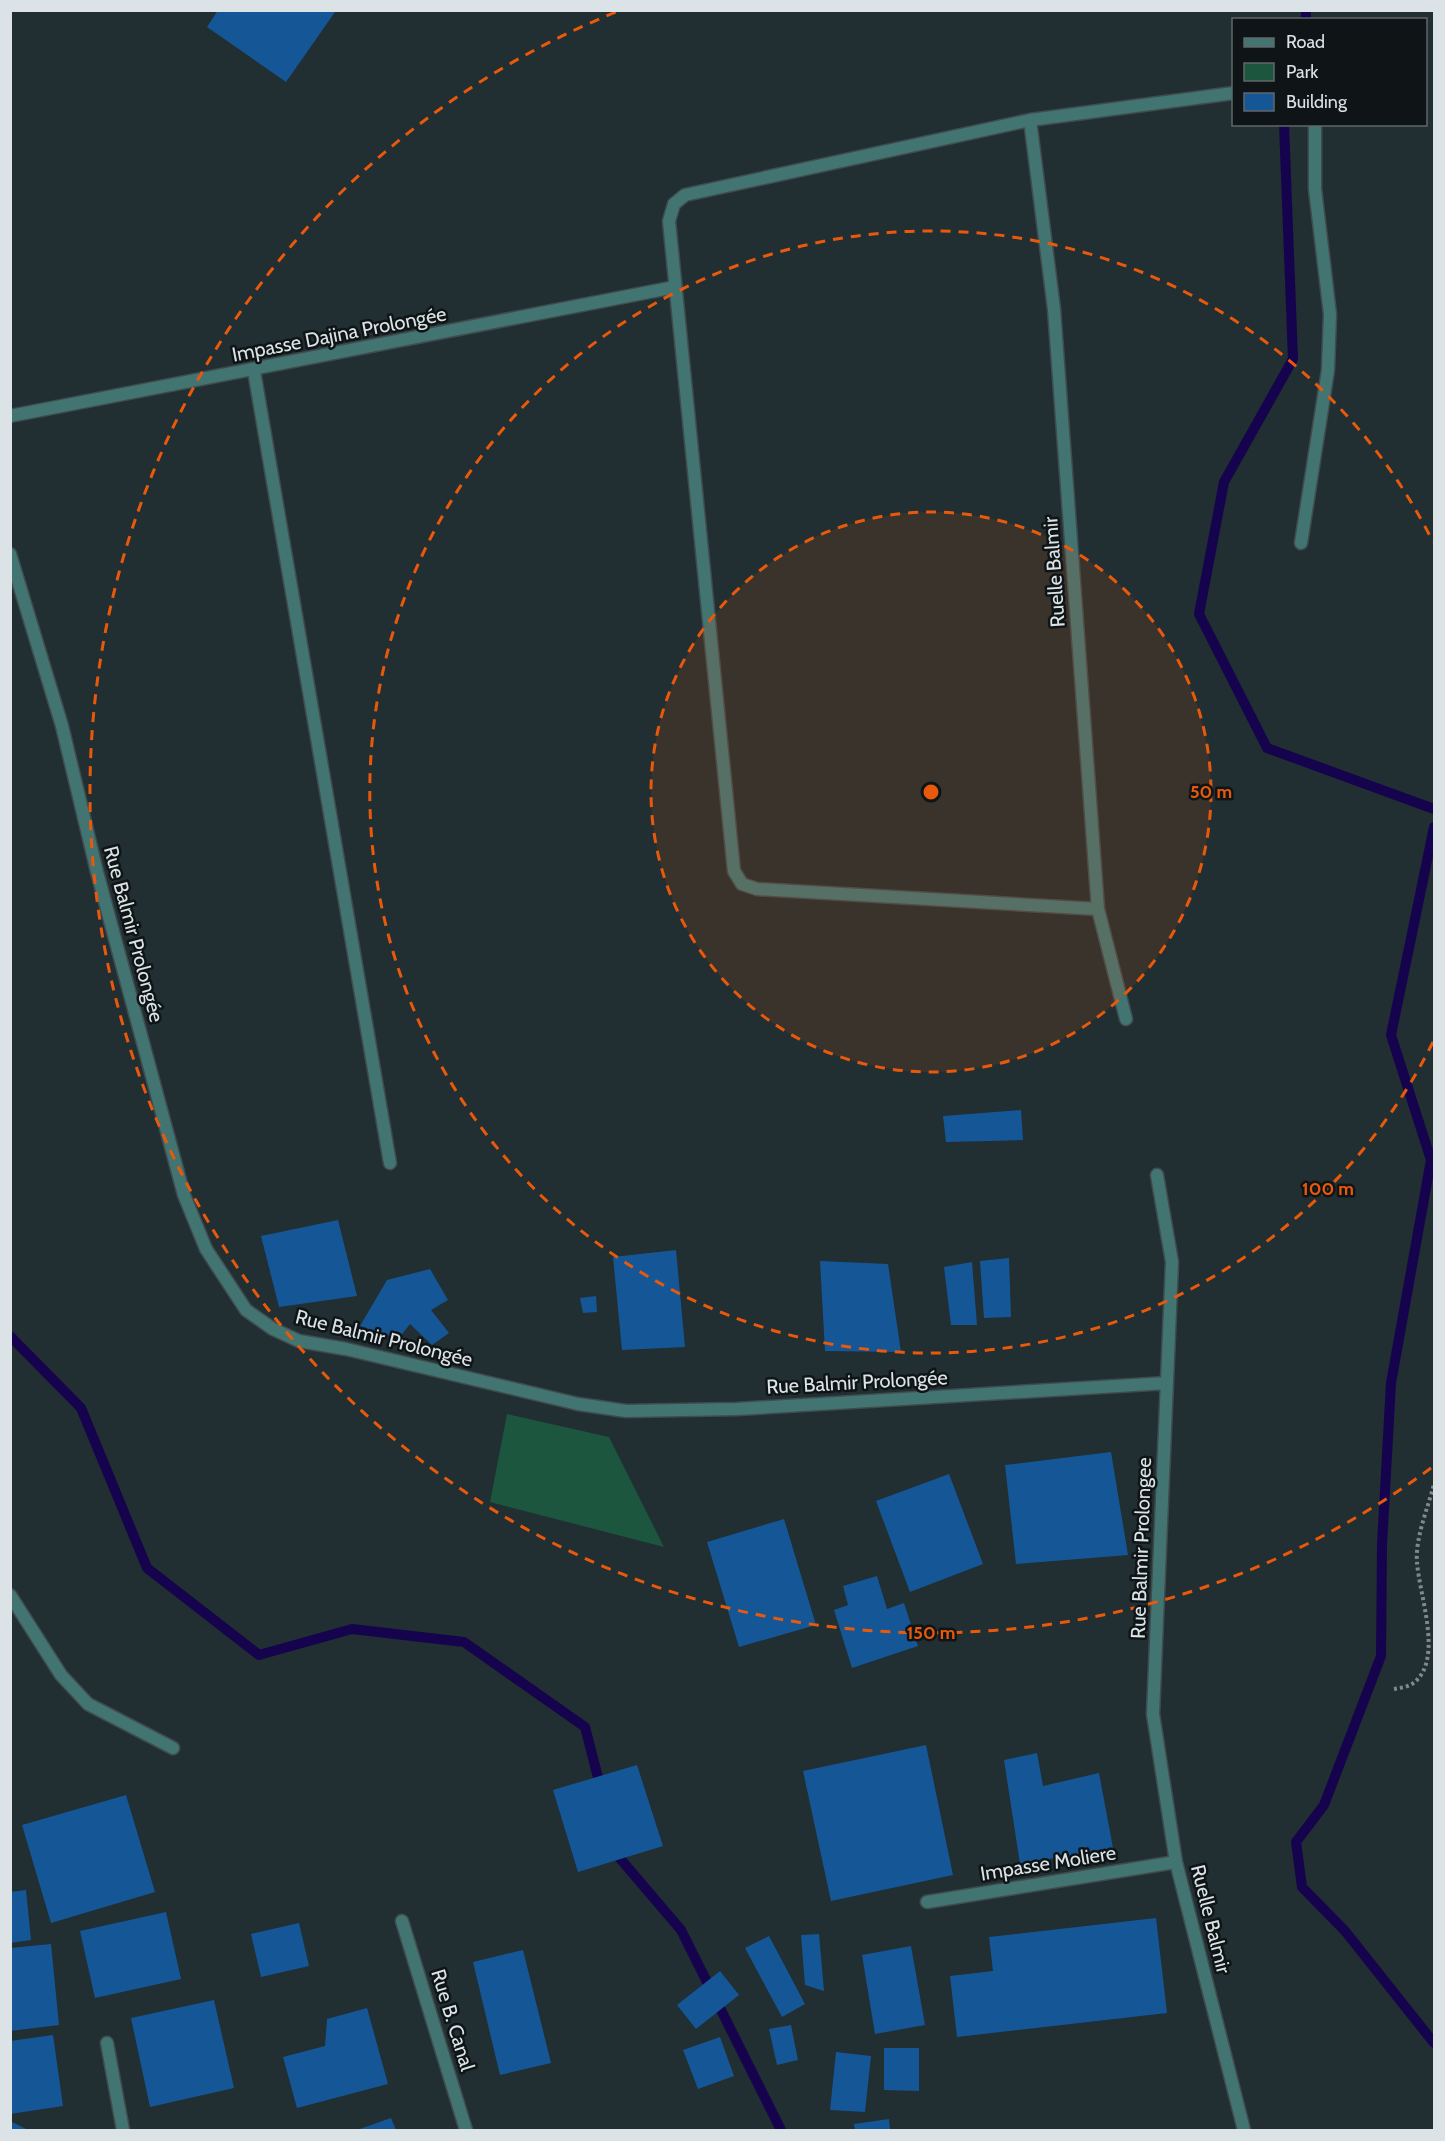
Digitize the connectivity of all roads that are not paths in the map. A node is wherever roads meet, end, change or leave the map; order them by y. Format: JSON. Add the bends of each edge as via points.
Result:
{"nodes":[{"id":1,"x":1232,"y":93,"type":"edge"},
{"id":2,"x":1030,"y":120,"type":"junction"},
{"id":3,"x":1315,"y":126,"type":"edge"},
{"id":4,"x":675,"y":287,"type":"junction"},
{"id":5,"x":254,"y":370,"type":"junction"},
{"id":6,"x":10,"y":416,"type":"edge"},
{"id":7,"x":1301,"y":543,"type":"dead end"},
{"id":8,"x":10,"y":554,"type":"edge"},
{"id":9,"x":1098,"y":909,"type":"junction"},
{"id":10,"x":1126,"y":1019,"type":"dead end"},
{"id":11,"x":390,"y":1163,"type":"dead end"},
{"id":12,"x":1157,"y":1175,"type":"dead end"},
{"id":13,"x":1167,"y":1383,"type":"junction"},
{"id":14,"x":10,"y":1595,"type":"edge"},
{"id":15,"x":1153,"y":1714,"type":"joint"},
{"id":16,"x":173,"y":1748,"type":"dead end"},
{"id":17,"x":1176,"y":1862,"type":"junction"},
{"id":18,"x":927,"y":1902,"type":"dead end"},
{"id":19,"x":402,"y":1921,"type":"dead end"},
{"id":20,"x":107,"y":2043,"type":"dead end"},
{"id":21,"x":123,"y":2130,"type":"edge"},
{"id":22,"x":466,"y":2130,"type":"edge"},
{"id":23,"x":1244,"y":2130,"type":"edge"}],
"edges":[{"from":1,"to":2,"type":"street"},
{"from":2,"to":4,"type":"street","via":[[685,195],[674,204],[669,221]]},
{"from":2,"to":9,"type":"street","name":"Ruelle Balmir","via":[[1054,309]]},
{"from":3,"to":7,"type":"street","via":[[1315,189],[1330,314],[1328,370]]},
{"from":4,"to":5,"type":"street","name":"Impasse Dajina Prolongée"},
{"from":4,"to":9,"type":"street","via":[[734,871],[742,884],[757,889]]},
{"from":5,"to":6,"type":"street","name":"Impasse Dajina Prolongée"},
{"from":5,"to":11,"type":"street"},
{"from":8,"to":13,"type":"street","name":"Rue Balmir Prolongée","via":[[62,726],[184,1195],[206,1249],[246,1310],[299,1341],[578,1404],[626,1411],[737,1409]]},
{"from":9,"to":10,"type":"street","name":"Ruelle Balmir"},
{"from":12,"to":13,"type":"street","name":"Rue Balmir Prolongee","via":[[1172,1262]]},
{"from":13,"to":15,"type":"street","name":"Rue Balmir Prolongee"},
{"from":14,"to":16,"type":"street","via":[[61,1675],[88,1704]]},
{"from":15,"to":17,"type":"street","name":"Ruelle Balmir"},
{"from":17,"to":18,"type":"street","name":"Impasse Moliere"},
{"from":17,"to":23,"type":"street","name":"Ruelle Balmir"},
{"from":19,"to":22,"type":"street","name":"Rue B. Canal"},
{"from":20,"to":21,"type":"street"}]}
